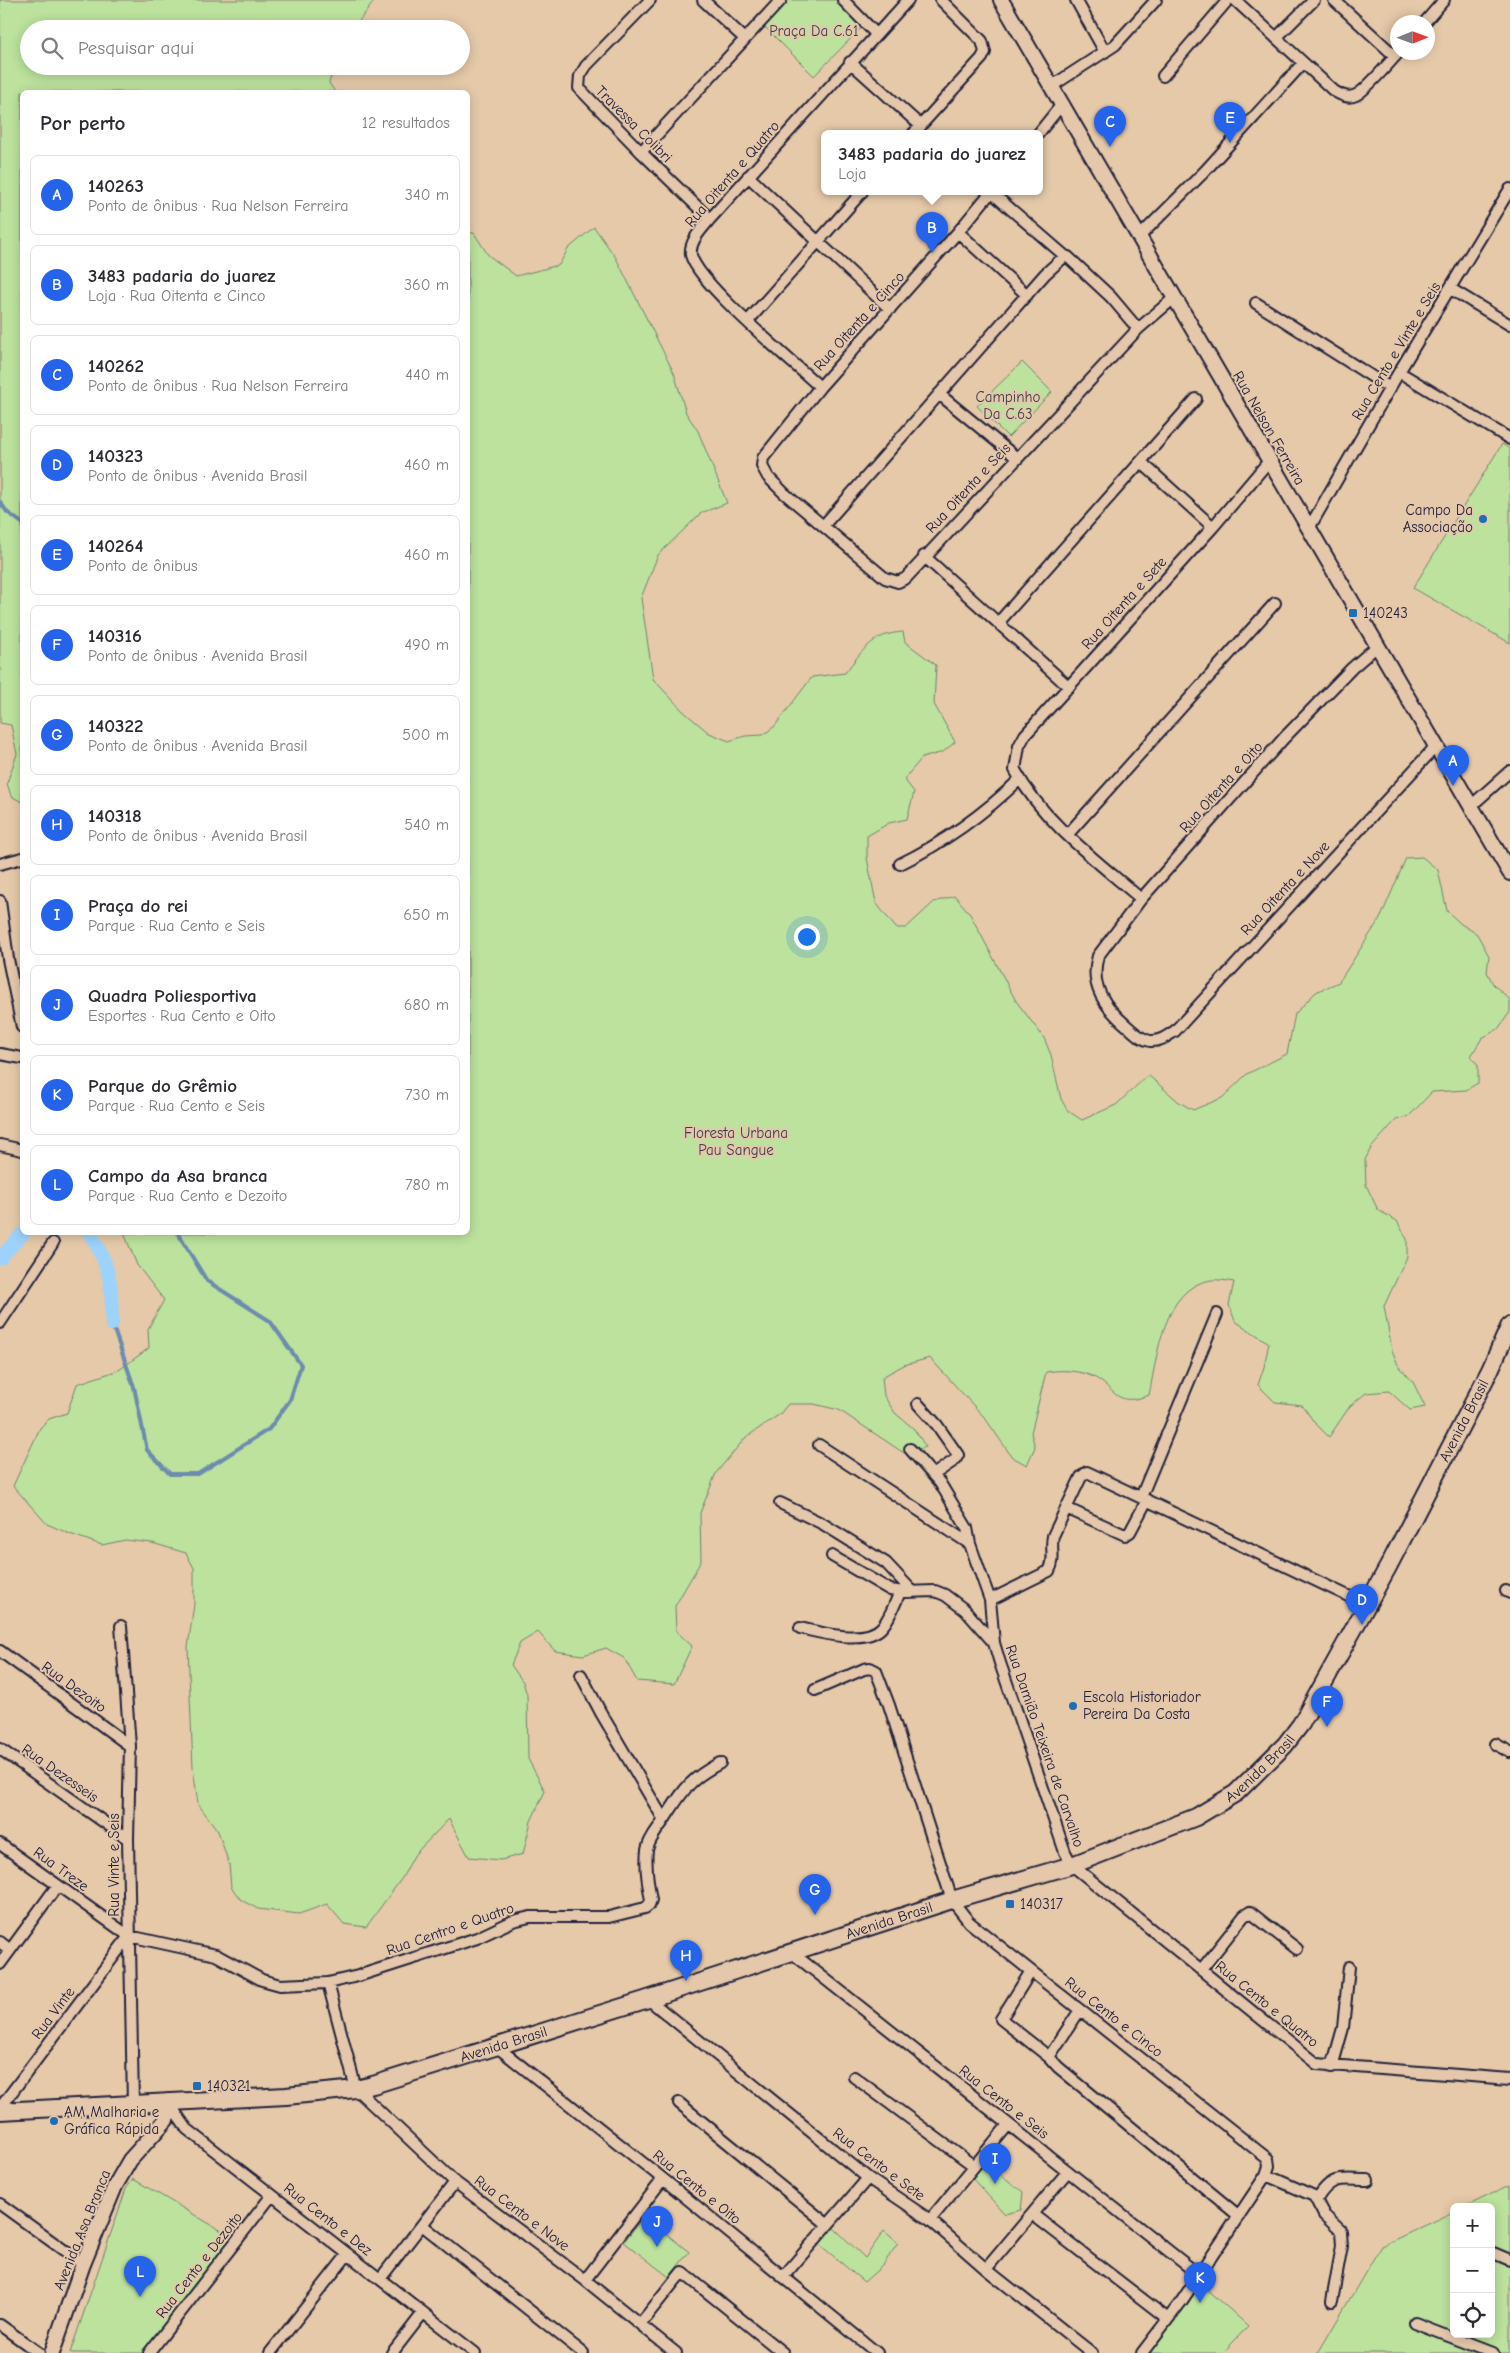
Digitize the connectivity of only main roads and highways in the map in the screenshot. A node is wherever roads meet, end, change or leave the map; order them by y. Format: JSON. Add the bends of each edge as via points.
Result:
{"nodes":[{"id":1,"x":1000,"y":0,"type":"edge"},
{"id":2,"x":1510,"y":873,"type":"edge"},
{"id":3,"x":1510,"y":1325,"type":"edge"},
{"id":4,"x":171,"y":2101,"type":"junction"},
{"id":5,"x":0,"y":2109,"type":"edge"},
{"id":6,"x":52,"y":2353,"type":"edge"}],
"edges":[{"from":1,"to":2,"type":"main road","name":"Rua Nelson Ferreira"},
{"from":3,"to":4,"type":"main road","name":"Avenida Brasil","via":[[1490,1370],[1367,1605],[1301,1724],[1279,1751],[1236,1793],[1196,1817],[1072,1865],[356,2089]]},
{"from":4,"to":5,"type":"main road","name":"Avenida Brasil"},
{"from":4,"to":6,"type":"main road","name":"Avenida Asa Branca","via":[[166,2120],[130,2160],[115,2186]]}]}
